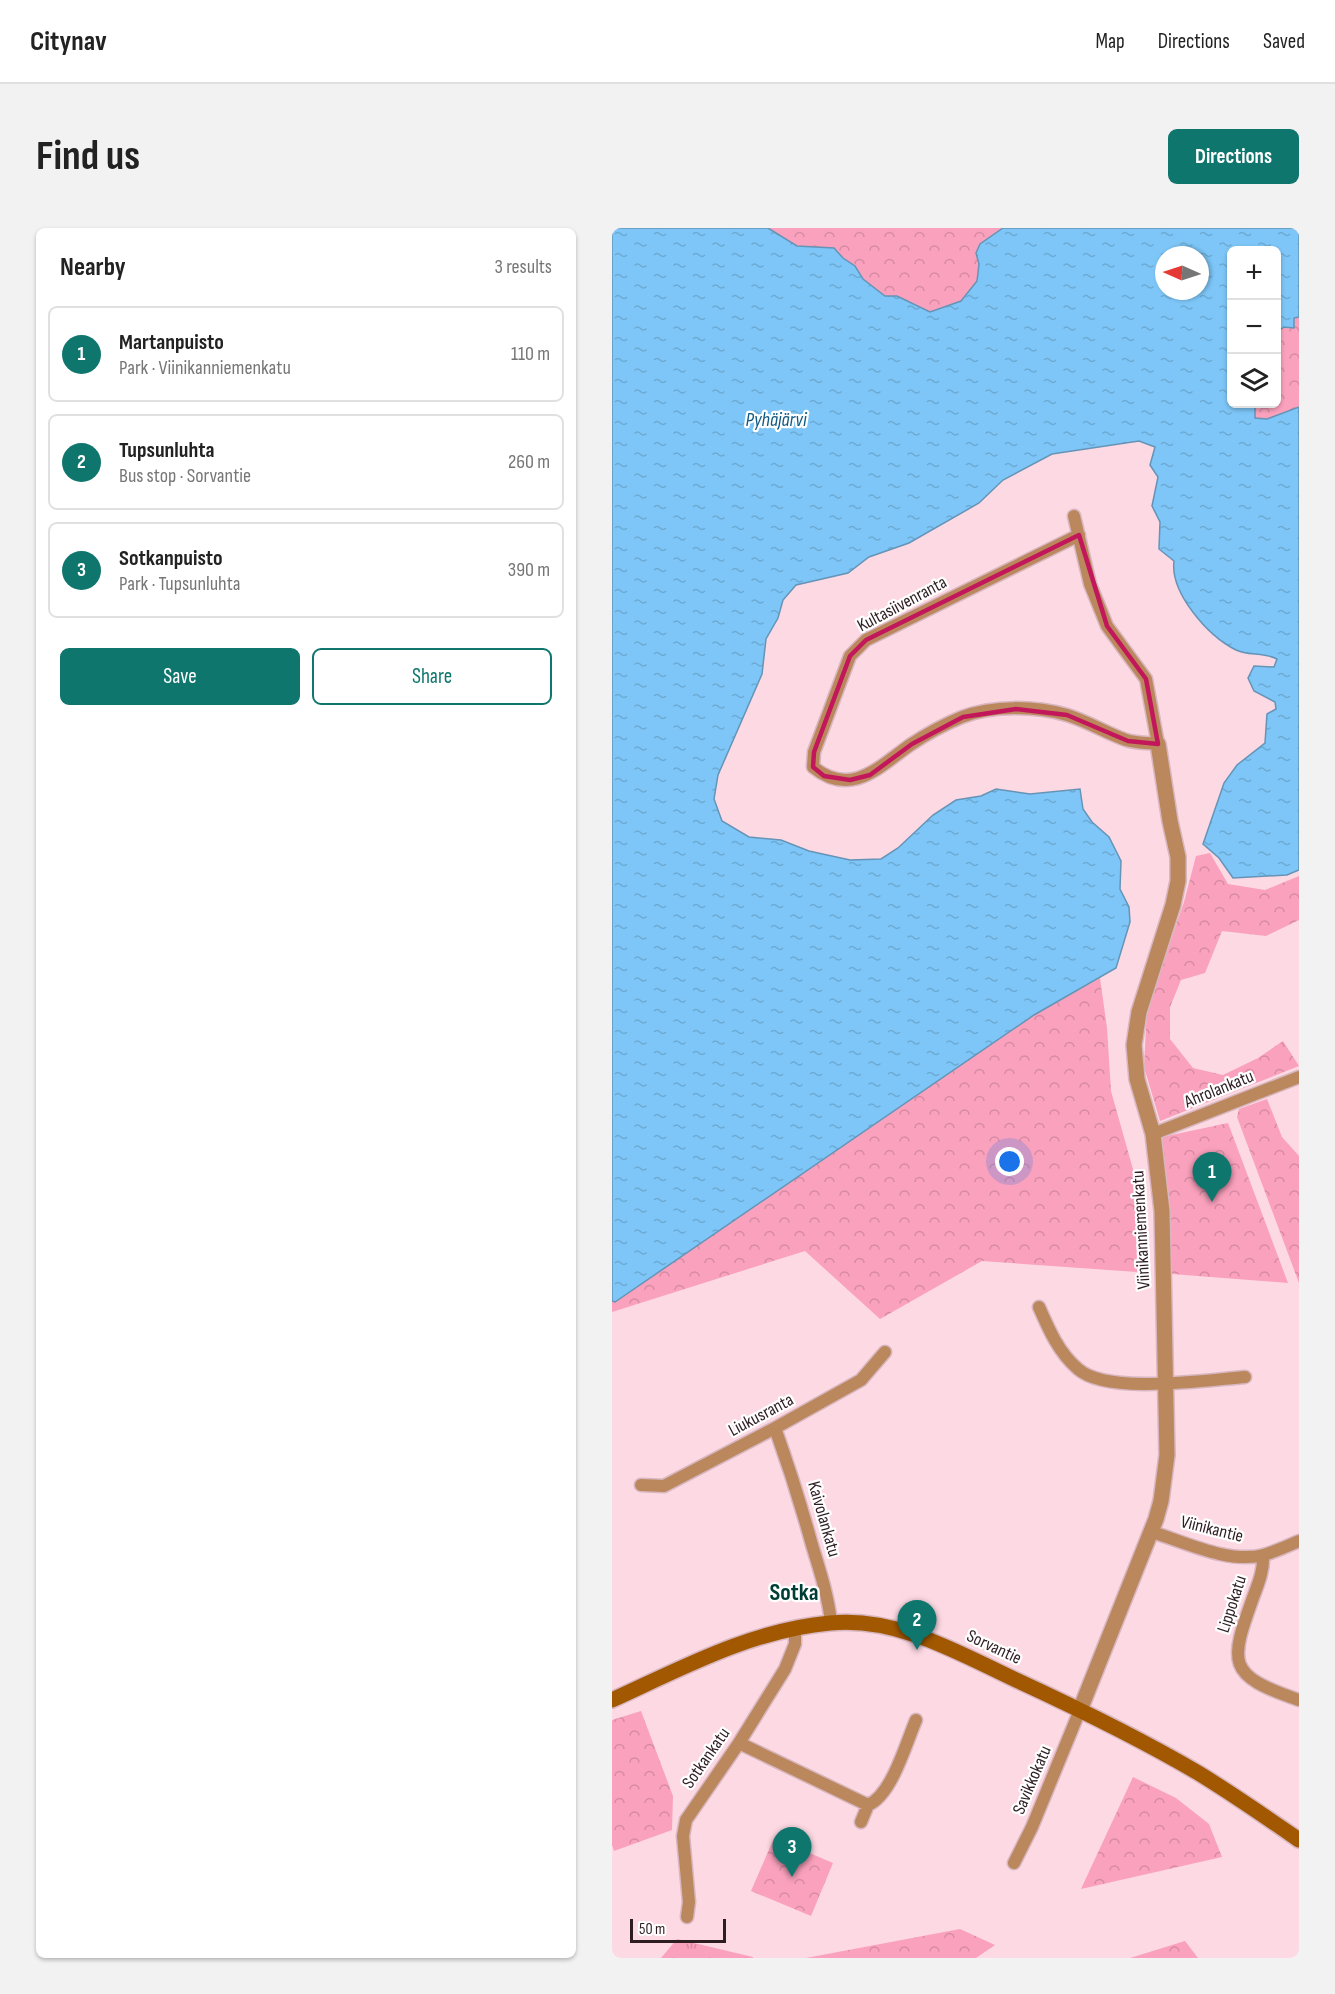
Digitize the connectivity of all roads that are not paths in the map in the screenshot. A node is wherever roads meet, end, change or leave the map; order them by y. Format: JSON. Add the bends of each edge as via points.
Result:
{"nodes":[{"id":1,"x":1074,"y":516,"type":"dead end"},
{"id":2,"x":1079,"y":535,"type":"junction"},
{"id":3,"x":1158,"y":744,"type":"junction"},
{"id":4,"x":1299,"y":1077,"type":"edge"},
{"id":5,"x":1153,"y":1134,"type":"junction"},
{"id":6,"x":1039,"y":1307,"type":"dead end"},
{"id":7,"x":885,"y":1352,"type":"dead end"},
{"id":8,"x":1245,"y":1377,"type":"dead end"},
{"id":9,"x":1166,"y":1384,"type":"junction"},
{"id":10,"x":775,"y":1428,"type":"junction"},
{"id":11,"x":641,"y":1485,"type":"dead end"},
{"id":12,"x":1152,"y":1532,"type":"junction"},
{"id":13,"x":1299,"y":1541,"type":"edge"},
{"id":14,"x":1263,"y":1555,"type":"junction"},
{"id":15,"x":831,"y":1622,"type":"junction"},
{"id":16,"x":795,"y":1629,"type":"junction"},
{"id":17,"x":612,"y":1700,"type":"edge"},
{"id":18,"x":1299,"y":1700,"type":"edge"},
{"id":19,"x":1080,"y":1710,"type":"junction"},
{"id":20,"x":916,"y":1720,"type":"dead end"},
{"id":21,"x":739,"y":1743,"type":"junction"},
{"id":22,"x":868,"y":1805,"type":"junction"},
{"id":23,"x":861,"y":1822,"type":"dead end"},
{"id":24,"x":1299,"y":1840,"type":"edge"},
{"id":25,"x":1014,"y":1863,"type":"dead end"},
{"id":26,"x":687,"y":1917,"type":"dead end"}],
"edges":[{"from":1,"to":2,"type":"street"},
{"from":2,"to":3,"type":"street","via":[[1090,584],[1107,626],[1146,679]]},
{"from":2,"to":3,"type":"street","name":"Kultasiivenranta","via":[[866,640],[850,656],[814,752],[813,767],[824,776],[850,780],[870,775],[912,744],[963,717],[1016,709],[1067,715],[1128,741]]},
{"from":3,"to":5,"type":"street","name":"Viinikanniemenkatu","via":[[1179,868],[1173,905],[1134,1031],[1136,1070]]},
{"from":4,"to":5,"type":"street","name":"Ahrolankatu"},
{"from":5,"to":9,"type":"street","name":"Viinikanniemenkatu","via":[[1162,1211]]},
{"from":6,"to":9,"type":"street","via":[[1051,1335],[1079,1370],[1113,1382]]},
{"from":7,"to":10,"type":"street","name":"Liukusranta","via":[[861,1380]]},
{"from":8,"to":9,"type":"street"},
{"from":9,"to":12,"type":"street","name":"Viinikanniemenkatu","via":[[1166,1465]]},
{"from":10,"to":11,"type":"street","name":"Liukusranta","via":[[664,1486]]},
{"from":10,"to":15,"type":"street","name":"Kaivolankatu","via":[[829,1602]]},
{"from":12,"to":14,"type":"street","name":"Viinikantie","via":[[1214,1552]]},
{"from":12,"to":19,"type":"street","name":"Viinikanniemenkatu"},
{"from":13,"to":14,"type":"street","name":"Viinikantie"},
{"from":14,"to":18,"type":"street","name":"Lippokatu","via":[[1260,1578],[1238,1641],[1238,1659],[1245,1674],[1256,1683]]},
{"from":15,"to":16,"type":"main road","name":"Sorvantie"},
{"from":15,"to":19,"type":"main road","name":"Sorvantie","via":[[882,1626],[922,1637]]},
{"from":16,"to":17,"type":"main road","name":"Sorvantie","via":[[720,1651]]},
{"from":16,"to":21,"type":"street","name":"Sotkankatu","via":[[790,1661]]},
{"from":19,"to":24,"type":"main road","name":"Sorvantie","via":[[1192,1769]]},
{"from":19,"to":25,"type":"street","name":"Savikkokatu"},
{"from":20,"to":22,"type":"street","via":[[886,1788]]},
{"from":21,"to":22,"type":"street"},
{"from":21,"to":26,"type":"street","name":"Sotkankatu","via":[[686,1820],[683,1836]]},
{"from":22,"to":23,"type":"street"}]}
